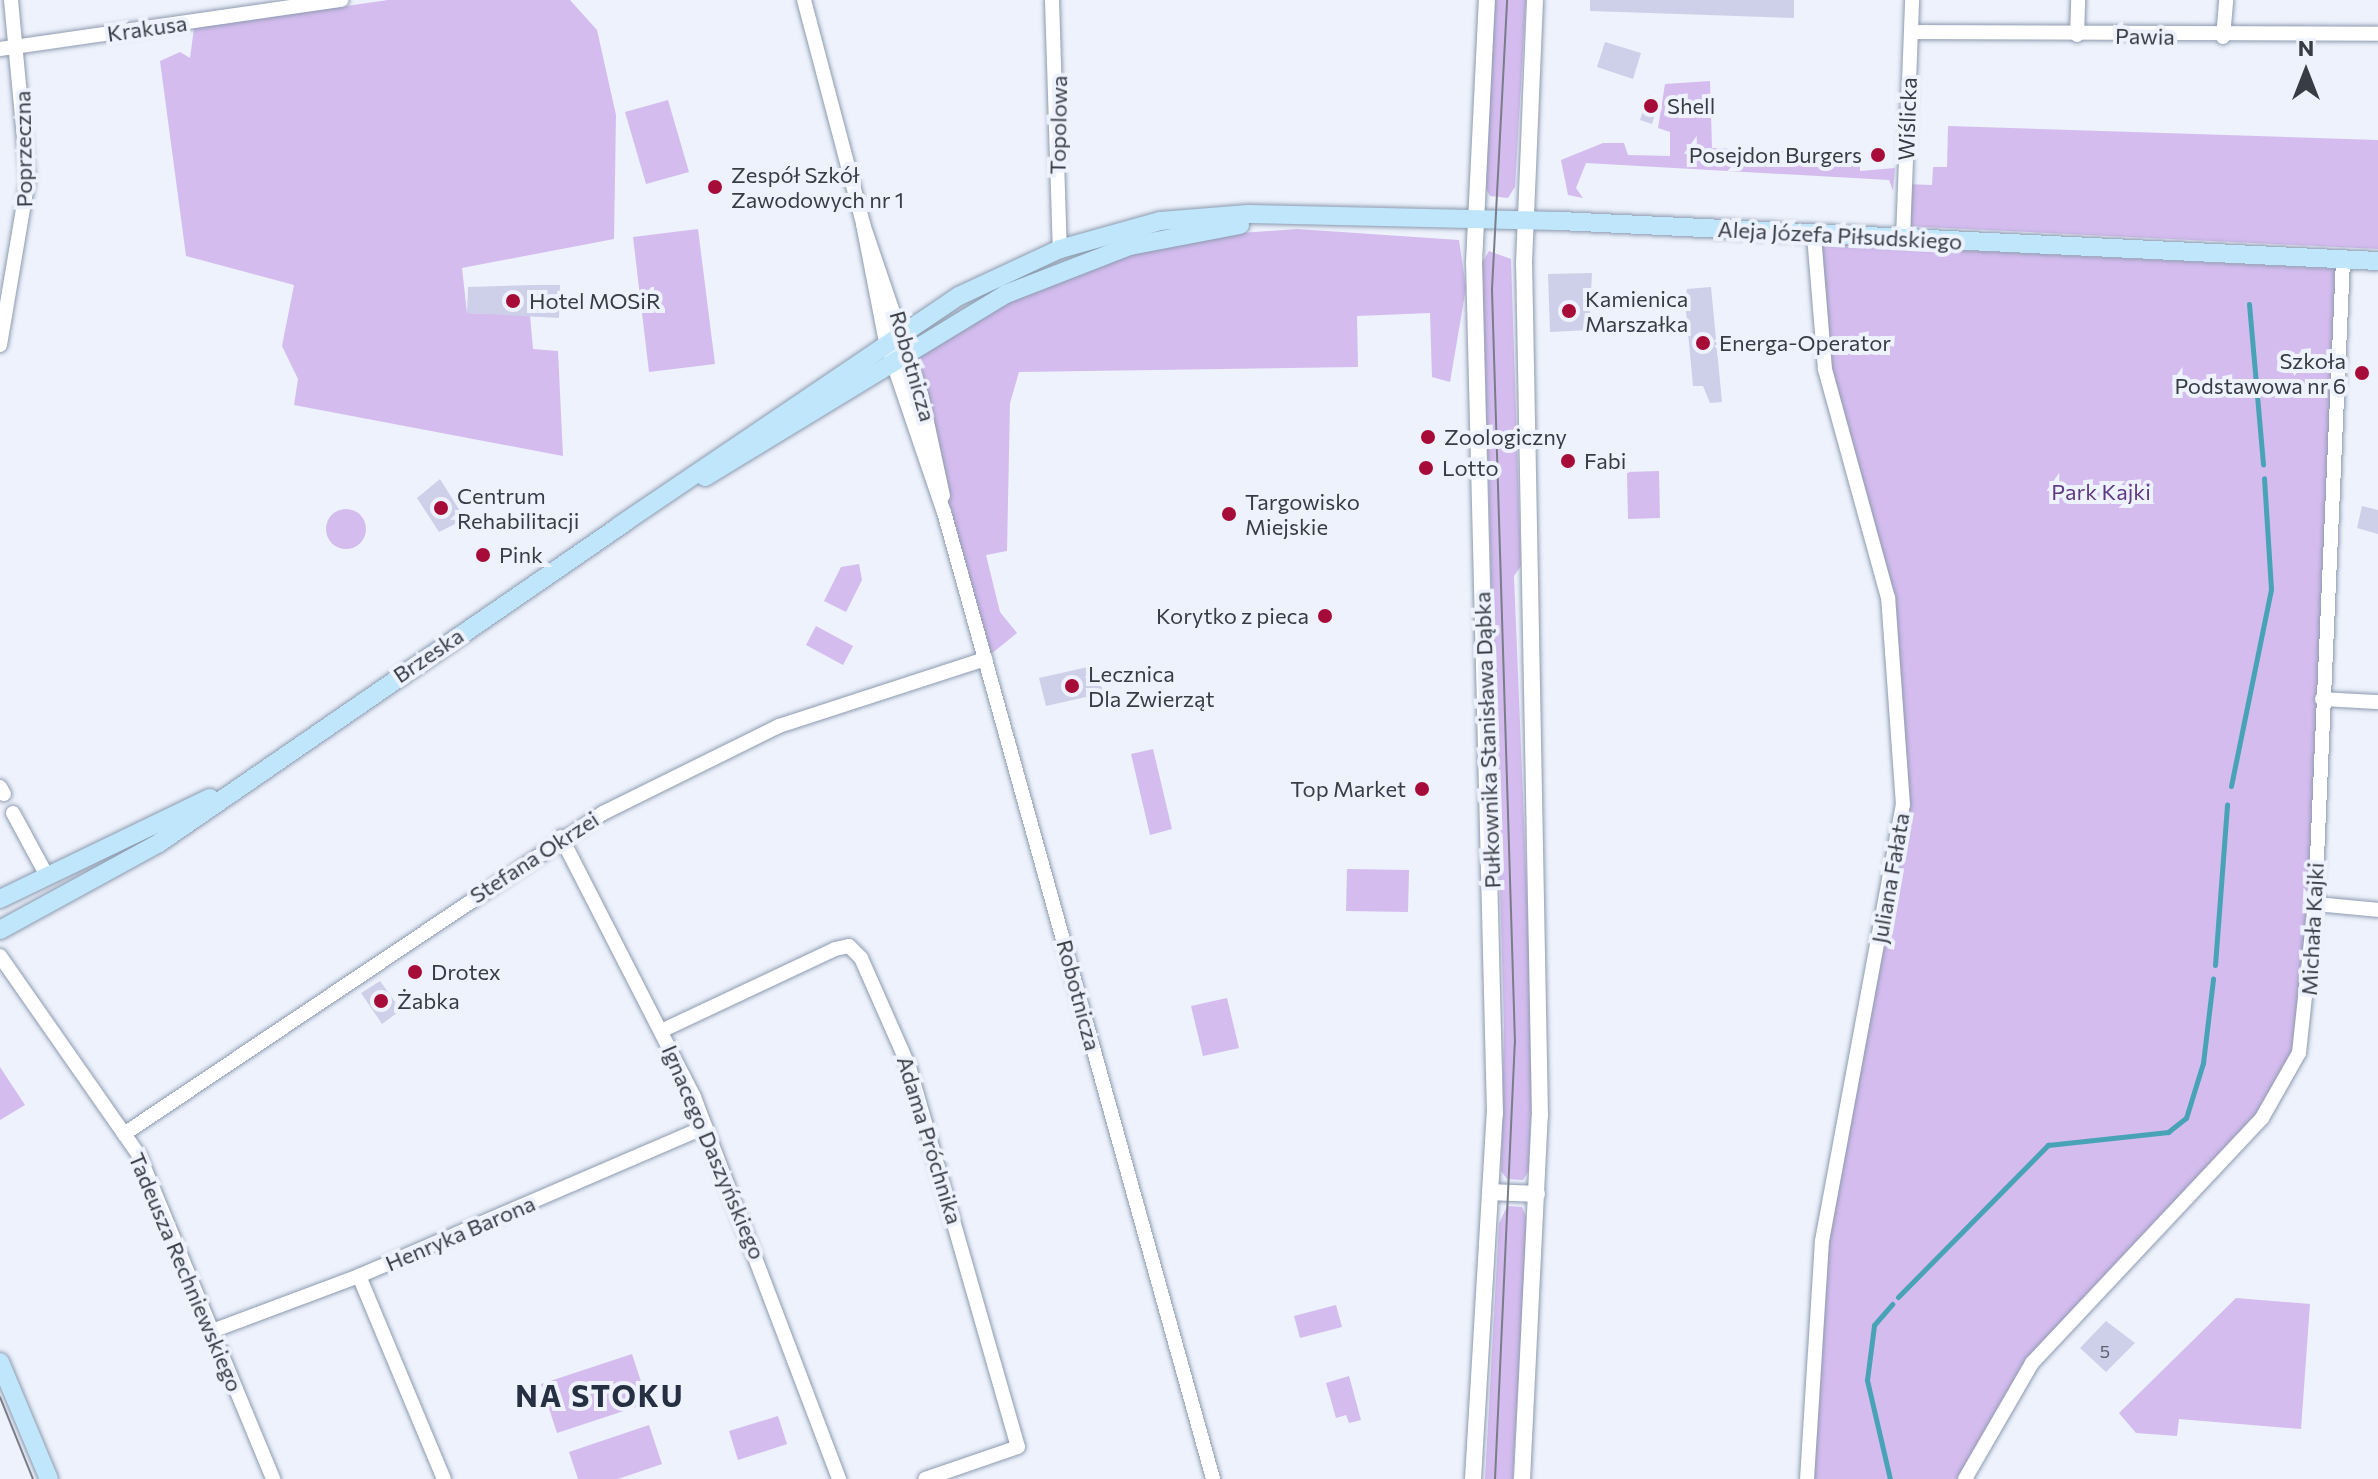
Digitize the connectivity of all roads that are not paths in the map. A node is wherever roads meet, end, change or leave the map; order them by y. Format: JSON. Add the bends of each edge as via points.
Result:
{"nodes":[{"id":1,"x":11,"y":0,"type":"edge"},
{"id":2,"x":341,"y":0,"type":"edge"},
{"id":3,"x":804,"y":0,"type":"edge"},
{"id":4,"x":1052,"y":0,"type":"edge"},
{"id":5,"x":1487,"y":0,"type":"edge"},
{"id":6,"x":1535,"y":0,"type":"edge"},
{"id":7,"x":1912,"y":0,"type":"edge"},
{"id":8,"x":2078,"y":0,"type":"edge"},
{"id":9,"x":2226,"y":0,"type":"edge"},
{"id":10,"x":1911,"y":32,"type":"junction"},
{"id":11,"x":2378,"y":34,"type":"edge"},
{"id":12,"x":2077,"y":35,"type":"junction"},
{"id":13,"x":2223,"y":37,"type":"junction"},
{"id":14,"x":18,"y":46,"type":"junction"},
{"id":15,"x":0,"y":49,"type":"edge"},
{"id":16,"x":1301,"y":214,"type":"junction"},
{"id":17,"x":1475,"y":219,"type":"junction"},
{"id":18,"x":1524,"y":219,"type":"junction"},
{"id":19,"x":863,"y":224,"type":"junction"},
{"id":20,"x":1814,"y":234,"type":"junction"},
{"id":21,"x":1903,"y":238,"type":"junction"},
{"id":22,"x":1060,"y":249,"type":"junction"},
{"id":23,"x":2343,"y":259,"type":"junction"},
{"id":24,"x":2378,"y":261,"type":"edge"},
{"id":25,"x":903,"y":331,"type":"junction"},
{"id":26,"x":886,"y":342,"type":"junction"},
{"id":27,"x":0,"y":345,"type":"edge"},
{"id":28,"x":909,"y":353,"type":"junction"},
{"id":29,"x":892,"y":363,"type":"junction"},
{"id":30,"x":944,"y":512,"type":"junction"},
{"id":31,"x":619,"y":526,"type":"junction"},
{"id":32,"x":985,"y":659,"type":"junction"},
{"id":33,"x":2322,"y":699,"type":"junction"},
{"id":34,"x":2378,"y":702,"type":"edge"},
{"id":35,"x":238,"y":784,"type":"junction"},
{"id":36,"x":13,"y":813,"type":"dead end"},
{"id":37,"x":561,"y":837,"type":"junction"},
{"id":38,"x":47,"y":876,"type":"junction"},
{"id":39,"x":0,"y":899,"type":"edge"},
{"id":40,"x":2315,"y":904,"type":"junction"},
{"id":41,"x":2378,"y":910,"type":"edge"},
{"id":42,"x":0,"y":930,"type":"edge"},
{"id":43,"x":0,"y":956,"type":"edge"},
{"id":44,"x":661,"y":1031,"type":"junction"},
{"id":45,"x":705,"y":1127,"type":"junction"},
{"id":46,"x":124,"y":1134,"type":"junction"},
{"id":47,"x":1490,"y":1192,"type":"junction"},
{"id":48,"x":1537,"y":1194,"type":"junction"},
{"id":49,"x":359,"y":1276,"type":"junction"},
{"id":50,"x":212,"y":1331,"type":"junction"},
{"id":51,"x":0,"y":1362,"type":"edge"},
{"id":52,"x":49,"y":1479,"type":"edge"},
{"id":53,"x":273,"y":1479,"type":"edge"},
{"id":54,"x":444,"y":1479,"type":"edge"},
{"id":55,"x":839,"y":1479,"type":"edge"},
{"id":56,"x":925,"y":1479,"type":"edge"},
{"id":57,"x":1213,"y":1479,"type":"edge"},
{"id":58,"x":1473,"y":1479,"type":"edge"},
{"id":59,"x":1522,"y":1479,"type":"edge"},
{"id":60,"x":1807,"y":1479,"type":"edge"},
{"id":61,"x":1965,"y":1479,"type":"edge"}],
"edges":[{"from":1,"to":14,"type":"street","name":"Poprzeczna"},
{"from":2,"to":14,"type":"street","name":"Krakusa"},
{"from":3,"to":19,"type":"street","name":"Robotnicza"},
{"from":4,"to":22,"type":"street","name":"Topolowa"},
{"from":5,"to":17,"type":"street","name":"Pułkownika Stanisława Dąbka"},
{"from":6,"to":18,"type":"street","name":"Pułkownika Stanisława Dąbka"},
{"from":7,"to":10,"type":"street","name":"Wiślicka"},
{"from":8,"to":12,"type":"street"},
{"from":9,"to":13,"type":"street"},
{"from":10,"to":12,"type":"street","name":"Pawia"},
{"from":10,"to":21,"type":"street","name":"Wiślicka"},
{"from":11,"to":13,"type":"street","name":"Pawia"},
{"from":12,"to":13,"type":"street","name":"Pawia"},
{"from":14,"to":15,"type":"street","name":"Krakusa"},
{"from":14,"to":27,"type":"street","name":"Poprzeczna","via":[[28,180]]},
{"from":16,"to":17,"type":"main road","name":"Aleja Józefa Piłsudskiego"},
{"from":16,"to":22,"type":"main road","name":"Aleja Józefa Piłsudskiego","via":[[1160,221]]},
{"from":16,"to":28,"type":"main road","name":"Aleja Józefa Piłsudskiego","via":[[1102,255],[986,304]]},
{"from":17,"to":18,"type":"main road","name":"Aleja Józefa Piłsudskiego"},
{"from":17,"to":47,"type":"street","name":"Pułkownika Stanisława Dąbka","via":[[1495,1004]]},
{"from":18,"to":20,"type":"main road","name":"Aleja Józefa Piłsudskiego"},
{"from":18,"to":48,"type":"street","name":"Pułkownika Stanisława Dąbka","via":[[1541,992]]},
{"from":19,"to":25,"type":"street","name":"Robotnicza"},
{"from":19,"to":26,"type":"street","name":"Robotnicza"},
{"from":20,"to":21,"type":"main road","name":"Aleja Józefa Piłsudskiego"},
{"from":20,"to":60,"type":"street","name":"Juliana Fałata","via":[[1827,381],[1888,598],[1903,805],[1822,1241]]},
{"from":21,"to":23,"type":"main road","name":"Aleja Józefa Piłsudskiego"},
{"from":22,"to":25,"type":"main road","name":"Aleja Józefa Piłsudskiego","via":[[1001,274]]},
{"from":23,"to":24,"type":"main road","name":"Aleja Józefa Piłsudskiego"},
{"from":23,"to":33,"type":"street","name":"Michała Kajki"},
{"from":25,"to":26,"type":"main road","name":"Brzeska"},
{"from":25,"to":28,"type":"street","name":"Robotnicza"},
{"from":26,"to":29,"type":"street","name":"Robotnicza"},
{"from":26,"to":31,"type":"main road","name":"Brzeska"},
{"from":28,"to":29,"type":"main road","name":"Brzeska"},
{"from":28,"to":30,"type":"street","name":"Robotnicza","via":[[936,450]]},
{"from":29,"to":30,"type":"street","name":"Robotnicza"},
{"from":29,"to":31,"type":"main road","name":"Brzeska"},
{"from":30,"to":32,"type":"street","name":"Robotnicza"},
{"from":31,"to":35,"type":"main road","name":"Brzeska"},
{"from":32,"to":37,"type":"street","name":"Stefana Okrzei","via":[[760,734]]},
{"from":32,"to":57,"type":"street","name":"Robotnicza"},
{"from":33,"to":34,"type":"street"},
{"from":33,"to":40,"type":"street","name":"Michała Kajki"},
{"from":35,"to":38,"type":"main road","name":"Brzeska"},
{"from":35,"to":42,"type":"main road","name":"Brzeska","via":[[148,850]]},
{"from":36,"to":38,"type":"street"},
{"from":37,"to":44,"type":"street","name":"Ignacego Daszyńskiego"},
{"from":37,"to":46,"type":"street","name":"Stefana Okrzei"},
{"from":38,"to":39,"type":"main road","name":"Brzeska"},
{"from":40,"to":41,"type":"street"},
{"from":40,"to":61,"type":"street","name":"Michała Kajki","via":[[2304,1035],[2282,1092],[2032,1363]]},
{"from":43,"to":46,"type":"street","name":"Tadeusza Rechniewskiego"},
{"from":44,"to":45,"type":"street","name":"Ignacego Daszyńskiego"},
{"from":44,"to":56,"type":"street","name":"Adama Próchnika","via":[[835,949],[853,948],[905,1053],[1018,1447]]},
{"from":45,"to":49,"type":"street","name":"Henryka Barona"},
{"from":45,"to":55,"type":"street","name":"Ignacego Daszyńskiego"},
{"from":46,"to":50,"type":"street","name":"Tadeusza Rechniewskiego"},
{"from":47,"to":48,"type":"street"},
{"from":47,"to":58,"type":"street","name":"Pułkownika Stanisława Dąbka"},
{"from":48,"to":59,"type":"street","name":"Pułkownika Stanisława Dąbka"},
{"from":49,"to":50,"type":"street","name":"Henryka Barona"},
{"from":49,"to":54,"type":"street"},
{"from":50,"to":53,"type":"street","name":"Tadeusza Rechniewskiego"},
{"from":51,"to":52,"type":"main road"}]}
